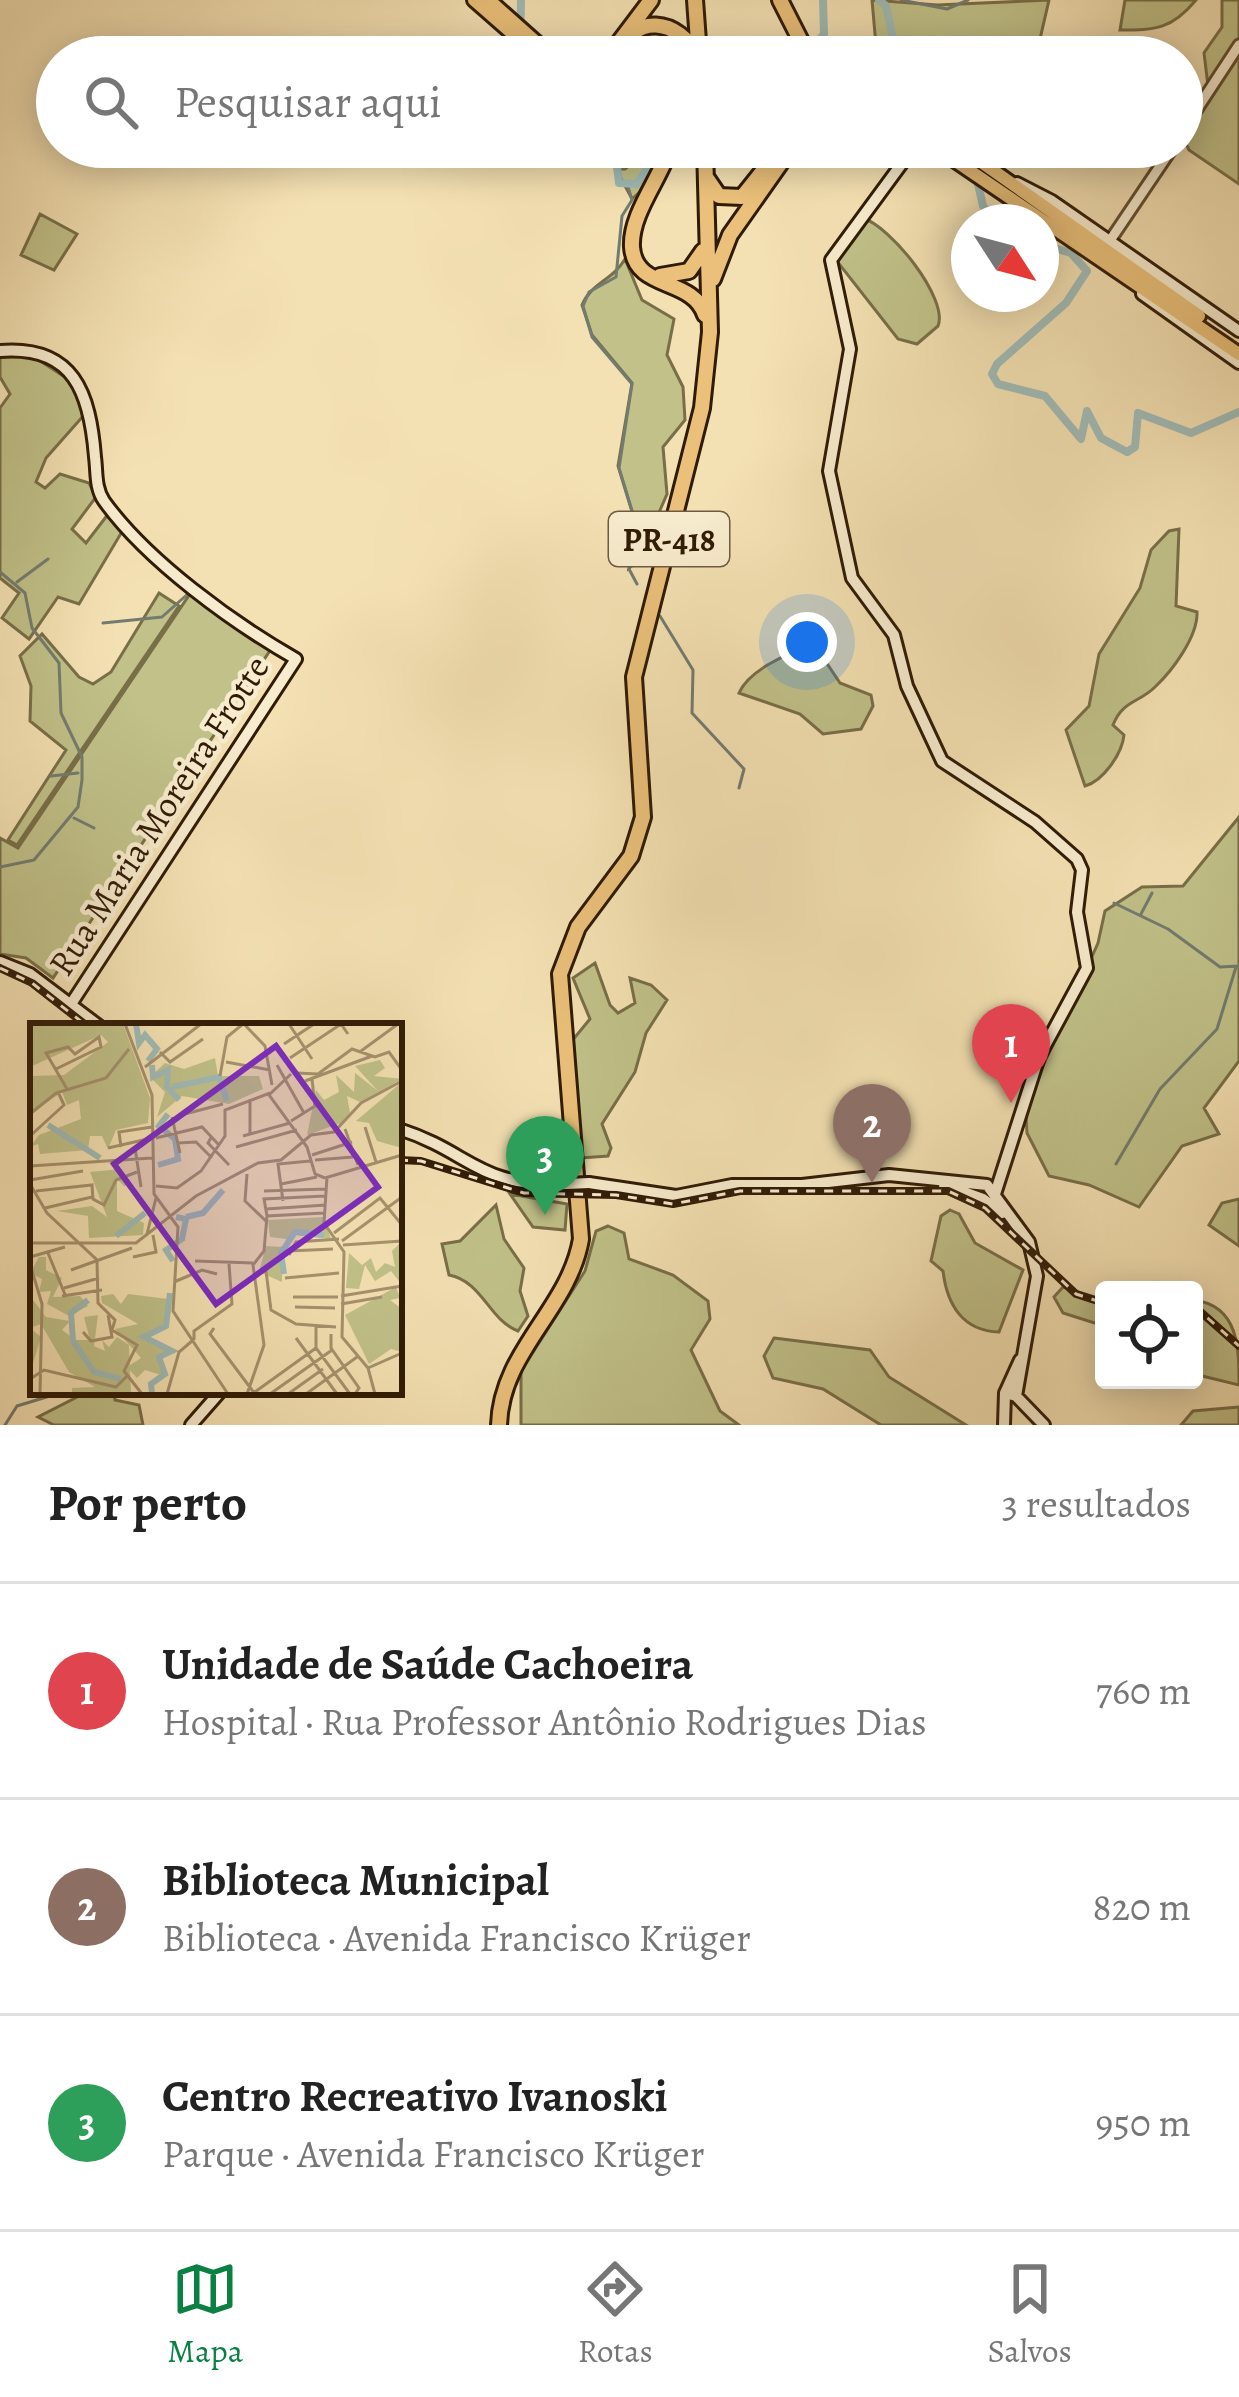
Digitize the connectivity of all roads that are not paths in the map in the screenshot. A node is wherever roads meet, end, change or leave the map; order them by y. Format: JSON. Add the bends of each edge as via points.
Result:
{"nodes":[{"id":1,"x":474,"y":0,"type":"edge"},
{"id":2,"x":489,"y":0,"type":"edge"},
{"id":3,"x":651,"y":0,"type":"edge"},
{"id":4,"x":697,"y":0,"type":"edge"},
{"id":5,"x":778,"y":0,"type":"edge"},
{"id":6,"x":510,"y":25,"type":"junction"},
{"id":7,"x":521,"y":36,"type":"edge"},
{"id":8,"x":624,"y":36,"type":"edge"},
{"id":9,"x":632,"y":36,"type":"edge"},
{"id":10,"x":684,"y":36,"type":"edge"},
{"id":11,"x":697,"y":36,"type":"edge"},
{"id":12,"x":789,"y":36,"type":"edge"},
{"id":13,"x":797,"y":36,"type":"edge"},
{"id":14,"x":1239,"y":45,"type":"edge"},
{"id":15,"x":1203,"y":100,"type":"edge"},
{"id":16,"x":664,"y":168,"type":"edge"},
{"id":17,"x":665,"y":168,"type":"edge"},
{"id":18,"x":704,"y":168,"type":"edge"},
{"id":19,"x":765,"y":168,"type":"edge"},
{"id":20,"x":778,"y":168,"type":"edge"},
{"id":21,"x":896,"y":168,"type":"edge"},
{"id":22,"x":971,"y":168,"type":"edge"},
{"id":23,"x":989,"y":168,"type":"edge"},
{"id":24,"x":1158,"y":168,"type":"edge"},
{"id":25,"x":704,"y":172,"type":"junction"},
{"id":26,"x":1004,"y":179,"type":"junction"},
{"id":27,"x":706,"y":240,"type":"junction"},
{"id":28,"x":1109,"y":242,"type":"junction"},
{"id":29,"x":1103,"y":260,"type":"junction"},
{"id":30,"x":1239,"y":331,"type":"edge"},
{"id":31,"x":710,"y":332,"type":"junction"},
{"id":32,"x":1239,"y":344,"type":"edge"},
{"id":33,"x":0,"y":351,"type":"edge"},
{"id":34,"x":1239,"y":353,"type":"edge"},
{"id":35,"x":1239,"y":363,"type":"edge"},
{"id":36,"x":631,"y":856,"type":"junction"},
{"id":37,"x":635,"y":880,"type":"dead end"},
{"id":38,"x":0,"y":962,"type":"edge"},
{"id":39,"x":70,"y":1004,"type":"junction"},
{"id":40,"x":95,"y":1023,"type":"edge"},
{"id":41,"x":402,"y":1130,"type":"edge"},
{"id":42,"x":994,"y":1191,"type":"junction"},
{"id":43,"x":1030,"y":1252,"type":"junction"},
{"id":44,"x":1012,"y":1393,"type":"junction"},
{"id":45,"x":217,"y":1395,"type":"edge"},
{"id":46,"x":191,"y":1425,"type":"edge"},
{"id":47,"x":499,"y":1425,"type":"edge"},
{"id":48,"x":1004,"y":1425,"type":"edge"},
{"id":49,"x":1047,"y":1425,"type":"edge"}],
"edges":[{"from":1,"to":6,"type":"main road"},
{"from":2,"to":6,"type":"main road"},
{"from":3,"to":8,"type":"highway"},
{"from":4,"to":11,"type":"highway"},
{"from":5,"to":12,"type":"highway"},
{"from":5,"to":13,"type":"highway"},
{"from":6,"to":7,"type":"main road"},
{"from":9,"to":10,"type":"highway","via":[[657,24]]},
{"from":14,"to":15,"type":"street"},
{"from":16,"to":31,"type":"highway","via":[[635,229],[633,255],[646,274],[696,297]]},
{"from":17,"to":27,"type":"highway","via":[[637,255],[650,272],[677,277],[697,264]]},
{"from":18,"to":25,"type":"highway","number":"PR-418"},
{"from":19,"to":25,"type":"highway","via":[[742,197],[719,196]]},
{"from":20,"to":31,"type":"highway","via":[[722,250]]},
{"from":21,"to":42,"type":"main road","via":[[831,260],[850,349],[829,471],[844,556],[894,635],[936,753],[1035,822],[1082,870],[1077,912],[1087,968],[1039,1057]]},
{"from":22,"to":29,"type":"main road"},
{"from":23,"to":26,"type":"main road"},
{"from":24,"to":28,"type":"street"},
{"from":25,"to":27,"type":"highway","number":"PR-418"},
{"from":26,"to":28,"type":"main road","via":[[1047,197]]},
{"from":26,"to":32,"type":"main road"},
{"from":27,"to":31,"type":"highway","number":"PR-418"},
{"from":28,"to":30,"type":"main road"},
{"from":29,"to":34,"type":"main road"},
{"from":29,"to":35,"type":"main road"},
{"from":31,"to":36,"type":"highway","number":"PR-418","via":[[693,451],[635,664],[643,817]]},
{"from":33,"to":39,"type":"main road","name":"Rua Maria Moreira Frotte","via":[[36,352],[79,380],[103,500],[156,558],[296,659]]},
{"from":36,"to":37,"type":"highway"},
{"from":36,"to":47,"type":"highway","number":"PR-418","via":[[564,953],[559,994],[581,1239],[569,1279],[514,1364]]},
{"from":38,"to":39,"type":"main road"},
{"from":39,"to":40,"type":"main road"},
{"from":41,"to":42,"type":"main road","bridge":true,"via":[[434,1140],[494,1179],[687,1196],[732,1185],[880,1175]]},
{"from":42,"to":43,"type":"main road"},
{"from":42,"to":43,"type":"main road"},
{"from":43,"to":44,"type":"main road","via":[[1036,1298]]},
{"from":44,"to":48,"type":"main road"},
{"from":44,"to":49,"type":"main road"},
{"from":45,"to":46,"type":"main road"}]}
